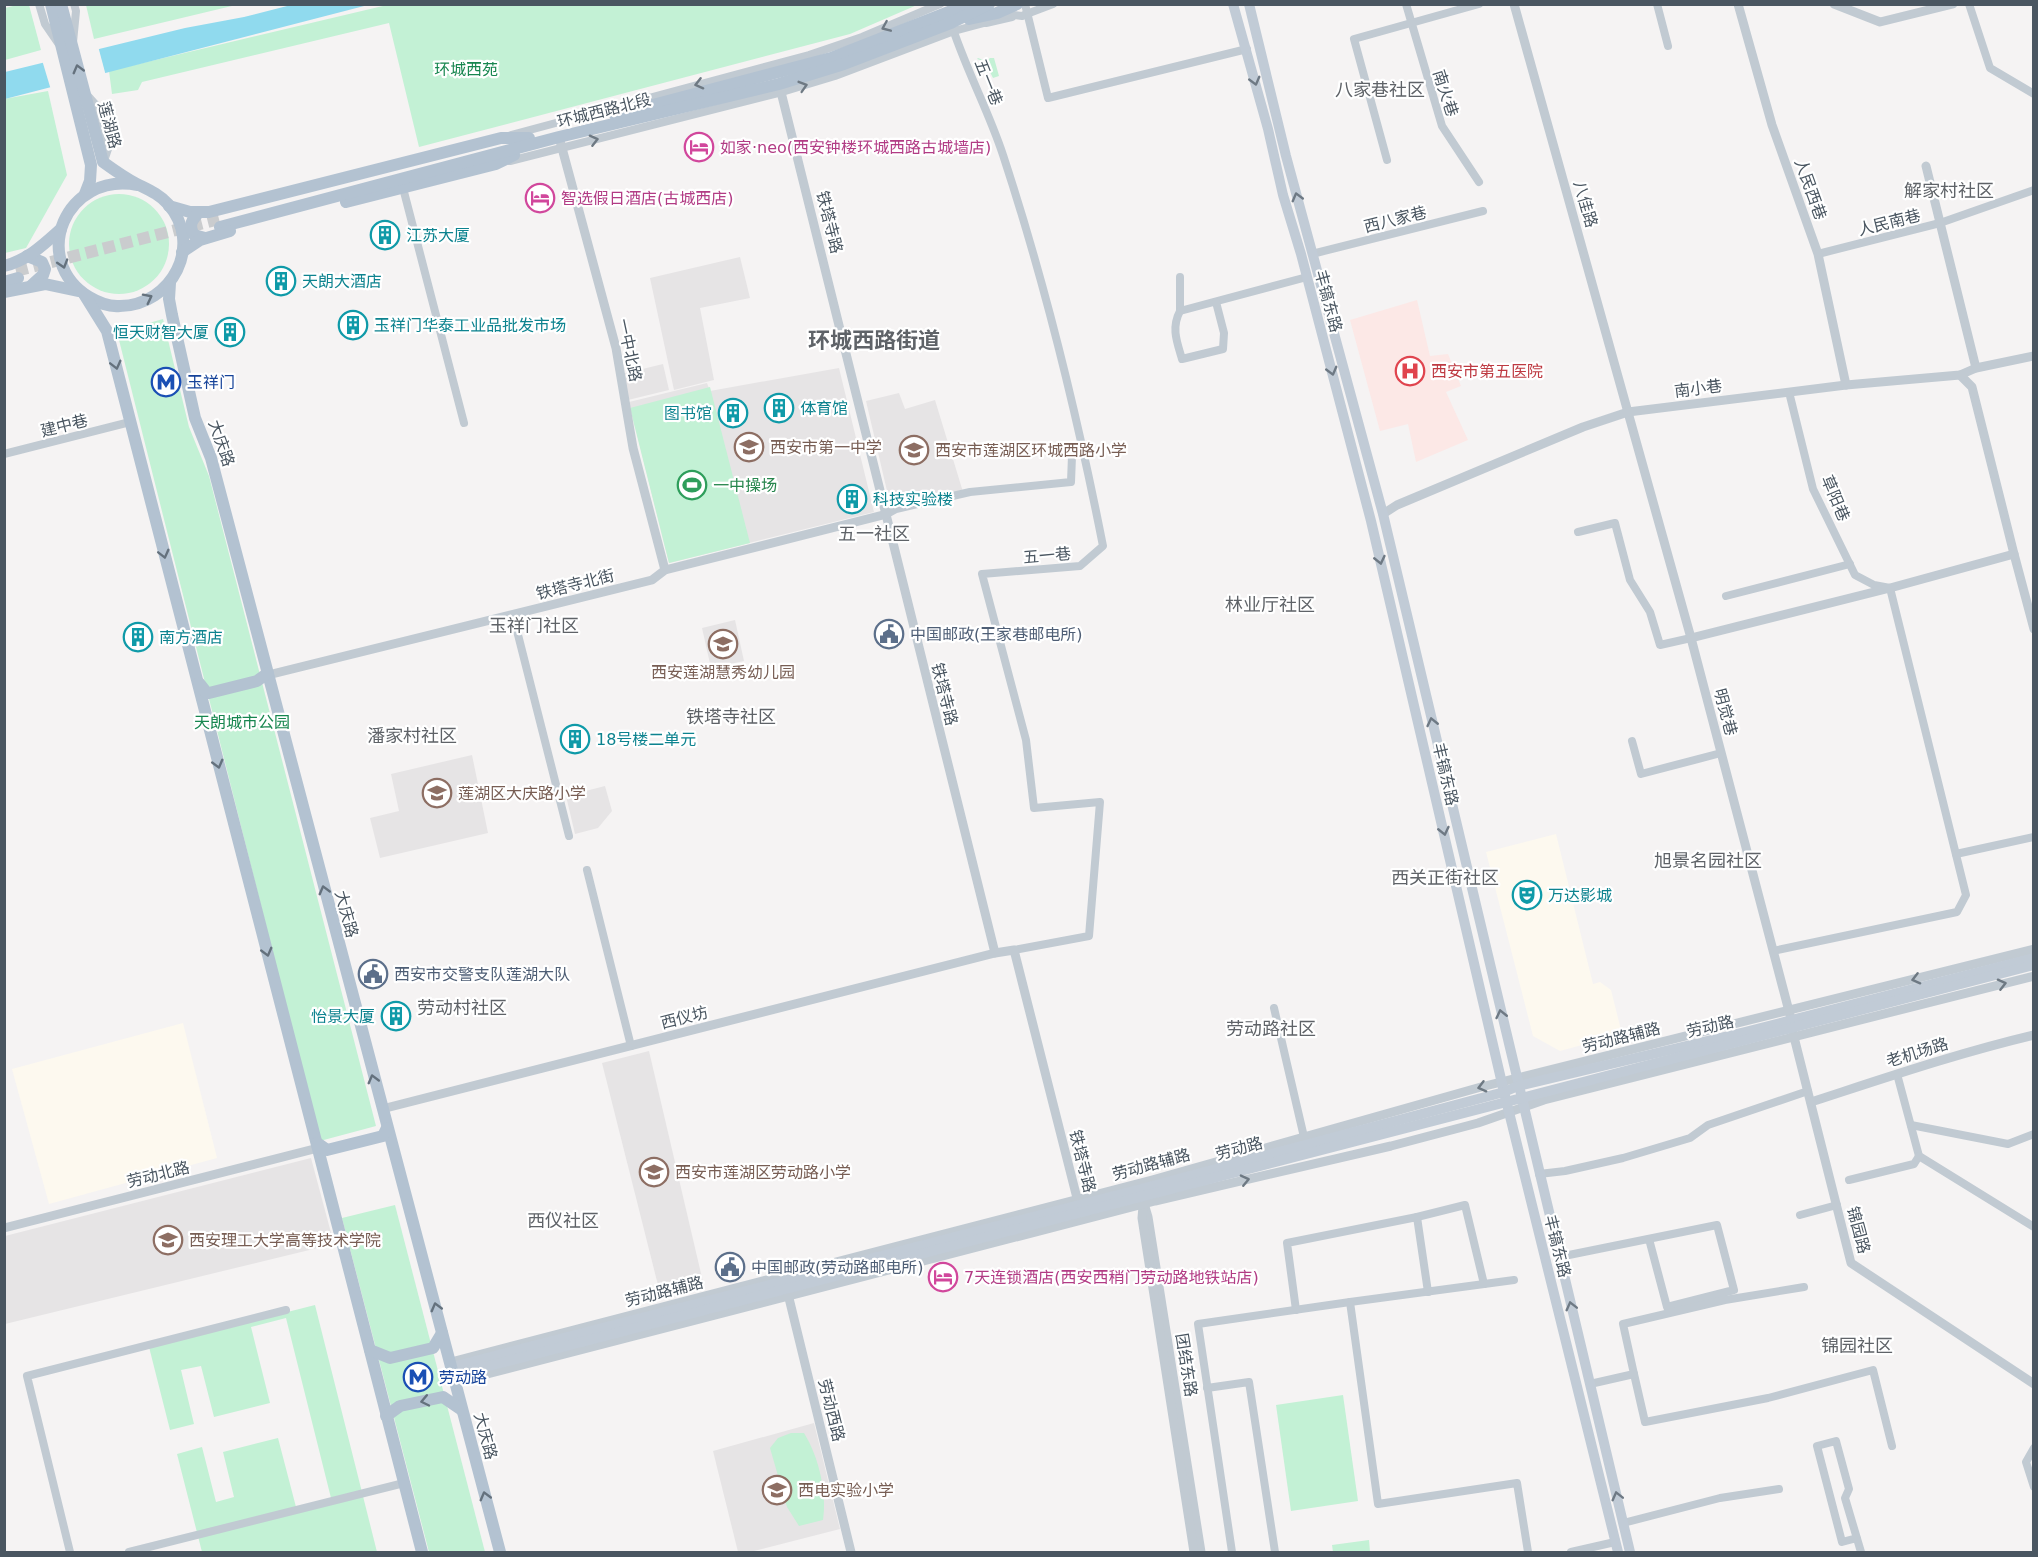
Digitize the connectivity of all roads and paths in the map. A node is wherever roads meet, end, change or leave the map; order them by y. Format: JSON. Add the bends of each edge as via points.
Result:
{"nodes":[{"id":1,"x":39,"y":4,"type":"edge"},
{"id":2,"x":51,"y":4,"type":"edge"},
{"id":3,"x":61,"y":4,"type":"edge"},
{"id":4,"x":74,"y":4,"type":"edge"},
{"id":5,"x":961,"y":4,"type":"edge"},
{"id":6,"x":969,"y":4,"type":"edge"},
{"id":7,"x":1025,"y":4,"type":"edge"},
{"id":8,"x":1053,"y":4,"type":"edge"},
{"id":9,"x":1233,"y":4,"type":"edge"},
{"id":10,"x":1249,"y":4,"type":"edge"},
{"id":11,"x":1406,"y":4,"type":"edge"},
{"id":12,"x":1479,"y":4,"type":"edge"},
{"id":13,"x":1514,"y":4,"type":"edge"},
{"id":14,"x":1657,"y":4,"type":"edge"},
{"id":15,"x":1738,"y":4,"type":"edge"},
{"id":16,"x":1834,"y":4,"type":"edge"},
{"id":17,"x":1953,"y":4,"type":"edge"},
{"id":18,"x":1969,"y":4,"type":"edge"},
{"id":19,"x":993,"y":9,"type":"edge"},
{"id":20,"x":1022,"y":12,"type":"edge"},
{"id":21,"x":948,"y":18,"type":"edge"},
{"id":22,"x":984,"y":23,"type":"junction"},
{"id":23,"x":1410,"y":23,"type":"junction"},
{"id":24,"x":1668,"y":46,"type":"dead end"},
{"id":25,"x":67,"y":48,"type":"junction"},
{"id":26,"x":1247,"y":49,"type":"junction"},
{"id":27,"x":781,"y":88,"type":"junction"},
{"id":28,"x":2034,"y":94,"type":"edge"},
{"id":29,"x":501,"y":138,"type":"junction"},
{"id":30,"x":533,"y":140,"type":"junction"},
{"id":31,"x":560,"y":143,"type":"junction"},
{"id":32,"x":96,"y":158,"type":"junction"},
{"id":33,"x":1387,"y":160,"type":"dead end"},
{"id":34,"x":496,"y":164,"type":"junction"},
{"id":35,"x":1926,"y":166,"type":"dead end"},
{"id":36,"x":1479,"y":182,"type":"dead end"},
{"id":37,"x":138,"y":185,"type":"junction"},
{"id":38,"x":403,"y":188,"type":"junction"},
{"id":39,"x":2034,"y":190,"type":"edge"},
{"id":40,"x":85,"y":194,"type":"junction"},
{"id":41,"x":169,"y":206,"type":"junction"},
{"id":42,"x":1484,"y":211,"type":"dead end"},
{"id":43,"x":199,"y":212,"type":"junction"},
{"id":44,"x":219,"y":223,"type":"tunnel mouth"},
{"id":45,"x":1940,"y":223,"type":"junction"},
{"id":46,"x":61,"y":230,"type":"junction"},
{"id":47,"x":205,"y":238,"type":"junction"},
{"id":48,"x":182,"y":252,"type":"junction"},
{"id":49,"x":1312,"y":254,"type":"junction"},
{"id":50,"x":1818,"y":254,"type":"junction"},
{"id":51,"x":27,"y":256,"type":"junction"},
{"id":52,"x":11,"y":273,"type":"edge"},
{"id":53,"x":1180,"y":277,"type":"dead end"},
{"id":54,"x":1307,"y":277,"type":"junction"},
{"id":55,"x":4,"y":282,"type":"edge"},
{"id":56,"x":170,"y":283,"type":"junction"},
{"id":57,"x":32,"y":285,"type":"junction"},
{"id":58,"x":4,"y":292,"type":"edge"},
{"id":59,"x":81,"y":292,"type":"junction"},
{"id":60,"x":1216,"y":302,"type":"junction"},
{"id":61,"x":1180,"y":311,"type":"junction"},
{"id":62,"x":2034,"y":356,"type":"edge"},
{"id":63,"x":1976,"y":368,"type":"junction"},
{"id":64,"x":1960,"y":375,"type":"junction"},
{"id":65,"x":1846,"y":385,"type":"junction"},
{"id":66,"x":1789,"y":392,"type":"junction"},
{"id":67,"x":1628,"y":412,"type":"junction"},
{"id":68,"x":130,"y":422,"type":"junction"},
{"id":69,"x":464,"y":423,"type":"dead end"},
{"id":70,"x":1084,"y":453,"type":"junction"},
{"id":71,"x":4,"y":454,"type":"edge"},
{"id":72,"x":887,"y":514,"type":"junction"},
{"id":73,"x":1383,"y":514,"type":"junction"},
{"id":74,"x":1578,"y":532,"type":"dead end"},
{"id":75,"x":2014,"y":554,"type":"junction"},
{"id":76,"x":1850,"y":564,"type":"junction"},
{"id":77,"x":665,"y":570,"type":"junction"},
{"id":78,"x":1890,"y":588,"type":"junction"},
{"id":79,"x":1726,"y":596,"type":"dead end"},
{"id":80,"x":2032,"y":613,"type":"edge"},
{"id":81,"x":513,"y":615,"type":"junction"},
{"id":82,"x":2034,"y":629,"type":"edge"},
{"id":83,"x":1691,"y":638,"type":"junction"},
{"id":84,"x":195,"y":677,"type":"junction"},
{"id":85,"x":269,"y":678,"type":"junction"},
{"id":86,"x":204,"y":709,"type":"junction"},
{"id":87,"x":1632,"y":741,"type":"dead end"},
{"id":88,"x":1721,"y":753,"type":"junction"},
{"id":89,"x":569,"y":836,"type":"dead end"},
{"id":90,"x":2034,"y":837,"type":"edge"},
{"id":91,"x":1956,"y":854,"type":"junction"},
{"id":92,"x":587,"y":870,"type":"dead end"},
{"id":93,"x":2034,"y":949,"type":"edge"},
{"id":94,"x":1014,"y":950,"type":"junction"},
{"id":95,"x":1773,"y":951,"type":"junction"},
{"id":96,"x":995,"y":953,"type":"junction"},
{"id":97,"x":2034,"y":958,"type":"edge"},
{"id":98,"x":2034,"y":965,"type":"edge"},
{"id":99,"x":2034,"y":976,"type":"edge"},
{"id":100,"x":1274,"y":1008,"type":"dead end"},
{"id":101,"x":1791,"y":1024,"type":"junction"},
{"id":102,"x":2034,"y":1035,"type":"edge"},
{"id":103,"x":631,"y":1046,"type":"junction"},
{"id":104,"x":1897,"y":1074,"type":"junction"},
{"id":105,"x":1808,"y":1091,"type":"junction"},
{"id":106,"x":1520,"y":1092,"type":"junction"},
{"id":107,"x":1505,"y":1097,"type":"junction"},
{"id":108,"x":1811,"y":1102,"type":"junction"},
{"id":109,"x":382,"y":1109,"type":"junction"},
{"id":110,"x":1911,"y":1125,"type":"junction"},
{"id":111,"x":387,"y":1128,"type":"junction"},
{"id":112,"x":2034,"y":1134,"type":"edge"},
{"id":113,"x":1304,"y":1137,"type":"junction"},
{"id":114,"x":318,"y":1146,"type":"junction"},
{"id":115,"x":392,"y":1146,"type":"junction"},
{"id":116,"x":1919,"y":1156,"type":"junction"},
{"id":117,"x":324,"y":1169,"type":"junction"},
{"id":118,"x":1539,"y":1174,"type":"junction"},
{"id":119,"x":1849,"y":1180,"type":"dead end"},
{"id":120,"x":1142,"y":1193,"type":"junction"},
{"id":121,"x":1837,"y":1205,"type":"junction"},
{"id":122,"x":1080,"y":1209,"type":"junction"},
{"id":123,"x":1800,"y":1215,"type":"dead end"},
{"id":124,"x":1417,"y":1217,"type":"junction"},
{"id":125,"x":2034,"y":1227,"type":"edge"},
{"id":126,"x":4,"y":1228,"type":"edge"},
{"id":127,"x":1649,"y":1239,"type":"junction"},
{"id":128,"x":1559,"y":1257,"type":"junction"},
{"id":129,"x":1514,"y":1280,"type":"dead end"},
{"id":130,"x":1484,"y":1284,"type":"junction"},
{"id":131,"x":786,"y":1285,"type":"junction"},
{"id":132,"x":1804,"y":1287,"type":"dead end"},
{"id":133,"x":1428,"y":1292,"type":"junction"},
{"id":134,"x":1350,"y":1302,"type":"junction"},
{"id":135,"x":286,"y":1310,"type":"dead end"},
{"id":136,"x":1296,"y":1310,"type":"junction"},
{"id":137,"x":442,"y":1333,"type":"junction"},
{"id":138,"x":370,"y":1350,"type":"junction"},
{"id":139,"x":453,"y":1371,"type":"junction"},
{"id":140,"x":1634,"y":1374,"type":"junction"},
{"id":141,"x":1590,"y":1384,"type":"junction"},
{"id":142,"x":2034,"y":1384,"type":"edge"},
{"id":143,"x":1208,"y":1388,"type":"junction"},
{"id":144,"x":462,"y":1410,"type":"junction"},
{"id":145,"x":386,"y":1416,"type":"junction"},
{"id":146,"x":1892,"y":1446,"type":"dead end"},
{"id":147,"x":2034,"y":1448,"type":"edge"},
{"id":148,"x":404,"y":1483,"type":"junction"},
{"id":149,"x":2034,"y":1487,"type":"edge"},
{"id":150,"x":1779,"y":1489,"type":"dead end"},
{"id":151,"x":1623,"y":1523,"type":"junction"},
{"id":152,"x":1857,"y":1539,"type":"junction"},
{"id":153,"x":1616,"y":1547,"type":"edge"},
{"id":154,"x":70,"y":1552,"type":"edge"},
{"id":155,"x":129,"y":1552,"type":"edge"},
{"id":156,"x":422,"y":1552,"type":"edge"},
{"id":157,"x":500,"y":1552,"type":"edge"},
{"id":158,"x":851,"y":1552,"type":"edge"},
{"id":159,"x":1194,"y":1552,"type":"edge"},
{"id":160,"x":1201,"y":1552,"type":"edge"},
{"id":161,"x":1232,"y":1552,"type":"edge"},
{"id":162,"x":1275,"y":1552,"type":"edge"},
{"id":163,"x":1528,"y":1552,"type":"edge"},
{"id":164,"x":1571,"y":1552,"type":"edge"},
{"id":165,"x":1630,"y":1552,"type":"edge"},
{"id":166,"x":1861,"y":1552,"type":"edge"}],
"edges":[{"from":1,"to":25,"type":"street","via":[[45,24]]},
{"from":2,"to":25,"type":"main road"},
{"from":3,"to":25,"type":"main road"},
{"from":4,"to":25,"type":"street","via":[[75,31]]},
{"from":5,"to":21,"type":"main road"},
{"from":6,"to":21,"type":"main road","name":"环城西路北段"},
{"from":7,"to":20,"type":"street"},
{"from":8,"to":20,"type":"street"},
{"from":9,"to":26,"type":"main road","name":"丰镐东路"},
{"from":49,"to":10,"type":"main road","name":"丰镐东路","one_way":true},
{"from":11,"to":23,"type":"street","name":"南火巷"},
{"from":12,"to":23,"type":"street"},
{"from":13,"to":67,"type":"street","name":"八佳路"},
{"from":14,"to":24,"type":"street"},
{"from":15,"to":50,"type":"street","name":"人民西巷","via":[[1772,125]]},
{"from":16,"to":17,"type":"street","via":[[1880,22]]},
{"from":18,"to":28,"type":"street","via":[[1990,68]]},
{"from":19,"to":20,"type":"main road"},
{"from":19,"to":21,"type":"main road"},
{"from":19,"to":22,"type":"street"},
{"from":20,"to":22,"type":"street"},
{"from":20,"to":26,"type":"street","via":[[1048,98]]},
{"from":21,"to":22,"type":"street"},
{"from":27,"to":21,"type":"main road","name":"环城西路北段","one_way":true},
{"from":21,"to":29,"type":"street","one_way":true,"via":[[862,37],[809,55]]},
{"from":21,"to":30,"type":"main road","name":"环城西路北段","via":[[831,58]]},
{"from":21,"to":70,"type":"street","name":"五一巷","via":[[1016,195],[1046,293]]},
{"from":23,"to":33,"type":"street","via":[[1354,39]]},
{"from":23,"to":36,"type":"street","name":"南火巷","via":[[1442,126]]},
{"from":25,"to":32,"type":"main road","name":"莲湖路"},
{"from":26,"to":54,"type":"main road","name":"丰镐东路","one_way":true},
{"from":31,"to":27,"type":"main road","name":"环城西路北段","one_way":true},
{"from":27,"to":72,"type":"street","name":"铁塔寺路"},
{"from":29,"to":30,"type":"main road"},
{"from":29,"to":43,"type":"main road"},
{"from":30,"to":31,"type":"main road","name":"环城西路北段"},
{"from":30,"to":34,"type":"main road"},
{"from":30,"to":44,"type":"main road","name":"环城西路北段"},
{"from":31,"to":34,"type":"street"},
{"from":31,"to":77,"type":"street","name":"一中北路","via":[[616,348],[633,448]]},
{"from":32,"to":37,"type":"main road","name":"莲湖路"},
{"from":32,"to":40,"type":"main road"},
{"from":34,"to":38,"type":"main road"},
{"from":35,"to":45,"type":"street"},
{"from":37,"to":40,"type":"main road","via":[[105,184]]},
{"from":37,"to":41,"type":"main road","via":[[150,189]]},
{"from":38,"to":47,"type":"main road"},
{"from":38,"to":69,"type":"street"},
{"from":39,"to":45,"type":"street","name":"人民南巷"},
{"from":40,"to":46,"type":"main road","via":[[70,209]]},
{"from":41,"to":43,"type":"main road"},
{"from":41,"to":48,"type":"main road","via":[[180,228]]},
{"from":42,"to":49,"type":"street","name":"西八家巷"},
{"from":43,"to":47,"type":"main road","via":[[190,224],[191,229],[194,235]]},
{"from":45,"to":50,"type":"street","name":"人民南巷"},
{"from":45,"to":63,"type":"street"},
{"from":46,"to":51,"type":"main road"},
{"from":46,"to":59,"type":"main road","one_way":true,"via":[[63,266]]},
{"from":47,"to":48,"type":"main road"},
{"from":48,"to":56,"type":"main road"},
{"from":49,"to":73,"type":"main road","name":"丰镐东路"},
{"from":50,"to":65,"type":"street","name":"人民西巷"},
{"from":51,"to":52,"type":"main road","via":[[14,263]]},
{"from":51,"to":57,"type":"main road","via":[[42,262],[45,269],[44,275]]},
{"from":52,"to":55,"type":"main road"},
{"from":53,"to":61,"type":"street"},
{"from":54,"to":60,"type":"street"},
{"from":54,"to":107,"type":"main road","name":"丰镐东路","one_way":true,"via":[[1371,521]]},
{"from":59,"to":56,"type":"main road","one_way":true,"via":[[111,306],[134,305],[148,300]]},
{"from":56,"to":85,"type":"main road","name":"大庆路","via":[[169,299],[195,418],[211,458]]},
{"from":57,"to":58,"type":"main road"},
{"from":57,"to":59,"type":"main road"},
{"from":59,"to":68,"type":"main road","one_way":true,"via":[[107,331]]},
{"from":60,"to":61,"type":"street"},
{"from":60,"to":61,"type":"street","via":[[1224,333],[1223,349],[1182,359],[1175,321]]},
{"from":62,"to":63,"type":"street","name":"南小巷"},
{"from":63,"to":64,"type":"street","name":"南小巷"},
{"from":64,"to":65,"type":"street","name":"南小巷"},
{"from":64,"to":75,"type":"street","via":[[1972,387]]},
{"from":65,"to":66,"type":"street","name":"南小巷"},
{"from":66,"to":67,"type":"street","name":"南小巷"},
{"from":66,"to":76,"type":"street","name":"草阳巷","via":[[1813,489]]},
{"from":67,"to":73,"type":"street","name":"南小巷","via":[[1583,427]]},
{"from":67,"to":83,"type":"street","name":"明觉巷"},
{"from":68,"to":71,"type":"street","name":"建中巷"},
{"from":68,"to":84,"type":"main road","one_way":true},
{"from":70,"to":72,"type":"street","via":[[1072,456],[1071,482],[970,492]]},
{"from":70,"to":94,"type":"street","name":"五一巷","via":[[1103,546],[1080,566],[982,574],[1026,740],[1034,808],[1100,802],[1089,936]]},
{"from":72,"to":77,"type":"street","name":"铁塔寺北街"},
{"from":72,"to":96,"type":"street","name":"铁塔寺路"},
{"from":106,"to":73,"type":"main road","name":"丰镐东路","one_way":true},
{"from":74,"to":83,"type":"street","via":[[1615,523],[1630,580],[1650,612],[1660,645]]},
{"from":75,"to":78,"type":"street"},
{"from":75,"to":80,"type":"street"},
{"from":76,"to":78,"type":"street","name":"草阳巷","via":[[1855,575]]},
{"from":76,"to":79,"type":"street"},
{"from":77,"to":81,"type":"street","name":"铁塔寺北街","via":[[652,580]]},
{"from":78,"to":83,"type":"street"},
{"from":78,"to":91,"type":"street"},
{"from":80,"to":82,"type":"street"},
{"from":81,"to":85,"type":"street","name":"铁塔寺北街"},
{"from":81,"to":89,"type":"street"},
{"from":83,"to":88,"type":"street","name":"明觉巷"},
{"from":84,"to":85,"type":"main road","via":[[209,693]]},
{"from":84,"to":86,"type":"main road"},
{"from":85,"to":86,"type":"main road","via":[[262,686],[208,700]]},
{"from":109,"to":85,"type":"main road","name":"大庆路","one_way":true},
{"from":86,"to":114,"type":"main road","one_way":true},
{"from":87,"to":88,"type":"street","via":[[1641,774]]},
{"from":88,"to":95,"type":"street","name":"明觉巷"},
{"from":90,"to":91,"type":"street"},
{"from":91,"to":95,"type":"street","via":[[1966,896],[1957,912]]},
{"from":92,"to":103,"type":"street"},
{"from":93,"to":101,"type":"street","name":"劳动路辅路","one_way":true},
{"from":94,"to":96,"type":"street"},
{"from":94,"to":122,"type":"street","name":"铁塔寺路"},
{"from":95,"to":101,"type":"street","name":"明觉巷"},
{"from":96,"to":103,"type":"street","name":"西仪坊"},
{"from":97,"to":101,"type":"main road","name":"劳动路"},
{"from":98,"to":101,"type":"main road","name":"劳动路"},
{"from":101,"to":99,"type":"street","name":"劳动路辅路","one_way":true},
{"from":100,"to":113,"type":"street"},
{"from":101,"to":105,"type":"street","name":"锦园路"},
{"from":101,"to":106,"type":"main road","name":"劳动路"},
{"from":101,"to":106,"type":"street","name":"劳动路辅路"},
{"from":102,"to":104,"type":"street","name":"老机场路"},
{"from":103,"to":109,"type":"street","name":"西仪坊"},
{"from":104,"to":108,"type":"street","name":"老机场路"},
{"from":104,"to":110,"type":"street"},
{"from":105,"to":108,"type":"street","name":"锦园路"},
{"from":105,"to":118,"type":"street","via":[[1708,1125],[1690,1138],[1623,1158]]},
{"from":106,"to":107,"type":"main road","name":"劳动路"},
{"from":106,"to":107,"type":"street","name":"劳动路辅路"},
{"from":106,"to":118,"type":"main road","name":"丰镐东路"},
{"from":107,"to":113,"type":"street","name":"劳动路辅路","one_way":true},
{"from":107,"to":120,"type":"main road","name":"劳动路"},
{"from":107,"to":153,"type":"main road","name":"丰镐东路"},
{"from":108,"to":121,"type":"street","name":"锦园路"},
{"from":109,"to":111,"type":"main road","name":"大庆路"},
{"from":110,"to":112,"type":"street","via":[[2008,1144]]},
{"from":110,"to":116,"type":"street"},
{"from":111,"to":114,"type":"main road","via":[[383,1136],[327,1150]]},
{"from":111,"to":115,"type":"main road","name":"大庆路"},
{"from":113,"to":120,"type":"street","name":"劳动路辅路"},
{"from":114,"to":117,"type":"main road"},
{"from":114,"to":126,"type":"street","name":"劳动北路"},
{"from":115,"to":117,"type":"main road","via":[[386,1142],[333,1155]]},
{"from":137,"to":115,"type":"main road","name":"大庆路","one_way":true},
{"from":116,"to":119,"type":"street","via":[[1914,1164]]},
{"from":116,"to":125,"type":"street"},
{"from":117,"to":138,"type":"main road"},
{"from":118,"to":128,"type":"main road","name":"丰镐东路"},
{"from":120,"to":122,"type":"main road","name":"劳动路"},
{"from":120,"to":159,"type":"street","via":[[1142,1218]]},
{"from":120,"to":160,"type":"street","name":"团结东路"},
{"from":121,"to":123,"type":"street"},
{"from":121,"to":142,"type":"street","name":"锦园路","via":[[1851,1263]]},
{"from":122,"to":131,"type":"main road","name":"劳动路"},
{"from":124,"to":130,"type":"street","via":[[1464,1205]]},
{"from":124,"to":133,"type":"street"},
{"from":124,"to":136,"type":"street","via":[[1287,1243]]},
{"from":127,"to":127,"type":"street","via":[[1717,1224],[1734,1290],[1666,1307]]},
{"from":127,"to":128,"type":"street"},
{"from":141,"to":128,"type":"main road","name":"丰镐东路","one_way":true},
{"from":129,"to":130,"type":"street"},
{"from":130,"to":133,"type":"street"},
{"from":131,"to":139,"type":"main road","name":"劳动路"},
{"from":131,"to":158,"type":"street","name":"劳动西路"},
{"from":132,"to":140,"type":"street","via":[[1725,1300],[1623,1324]]},
{"from":133,"to":134,"type":"street"},
{"from":134,"to":136,"type":"street"},
{"from":134,"to":163,"type":"street","via":[[1378,1504],[1517,1483]]},
{"from":135,"to":154,"type":"street","via":[[27,1376]]},
{"from":136,"to":143,"type":"street","via":[[1198,1324]]},
{"from":137,"to":138,"type":"main road","via":[[433,1348],[390,1358]]},
{"from":137,"to":139,"type":"main road","name":"大庆路"},
{"from":138,"to":145,"type":"main road"},
{"from":139,"to":144,"type":"main road","name":"大庆路"},
{"from":140,"to":141,"type":"street"},
{"from":140,"to":146,"type":"street","via":[[1645,1422],[1768,1398],[1873,1370]]},
{"from":151,"to":141,"type":"main road","name":"丰镐东路","one_way":true},
{"from":143,"to":161,"type":"street"},
{"from":143,"to":162,"type":"street","via":[[1249,1382]]},
{"from":144,"to":145,"type":"main road","one_way":true,"via":[[443,1397],[400,1406]]},
{"from":157,"to":144,"type":"main road","name":"大庆路","one_way":true},
{"from":145,"to":148,"type":"main road"},
{"from":147,"to":149,"type":"street","via":[[2026,1462]]},
{"from":148,"to":155,"type":"street"},
{"from":148,"to":156,"type":"main road"},
{"from":150,"to":151,"type":"street","via":[[1720,1498]]},
{"from":151,"to":165,"type":"main road","name":"丰镐东路"},
{"from":152,"to":152,"type":"street","via":[[1842,1542],[1817,1446],[1836,1441],[1849,1489],[1845,1498]]},
{"from":152,"to":166,"type":"street"},
{"from":153,"to":164,"type":"street"}]}
